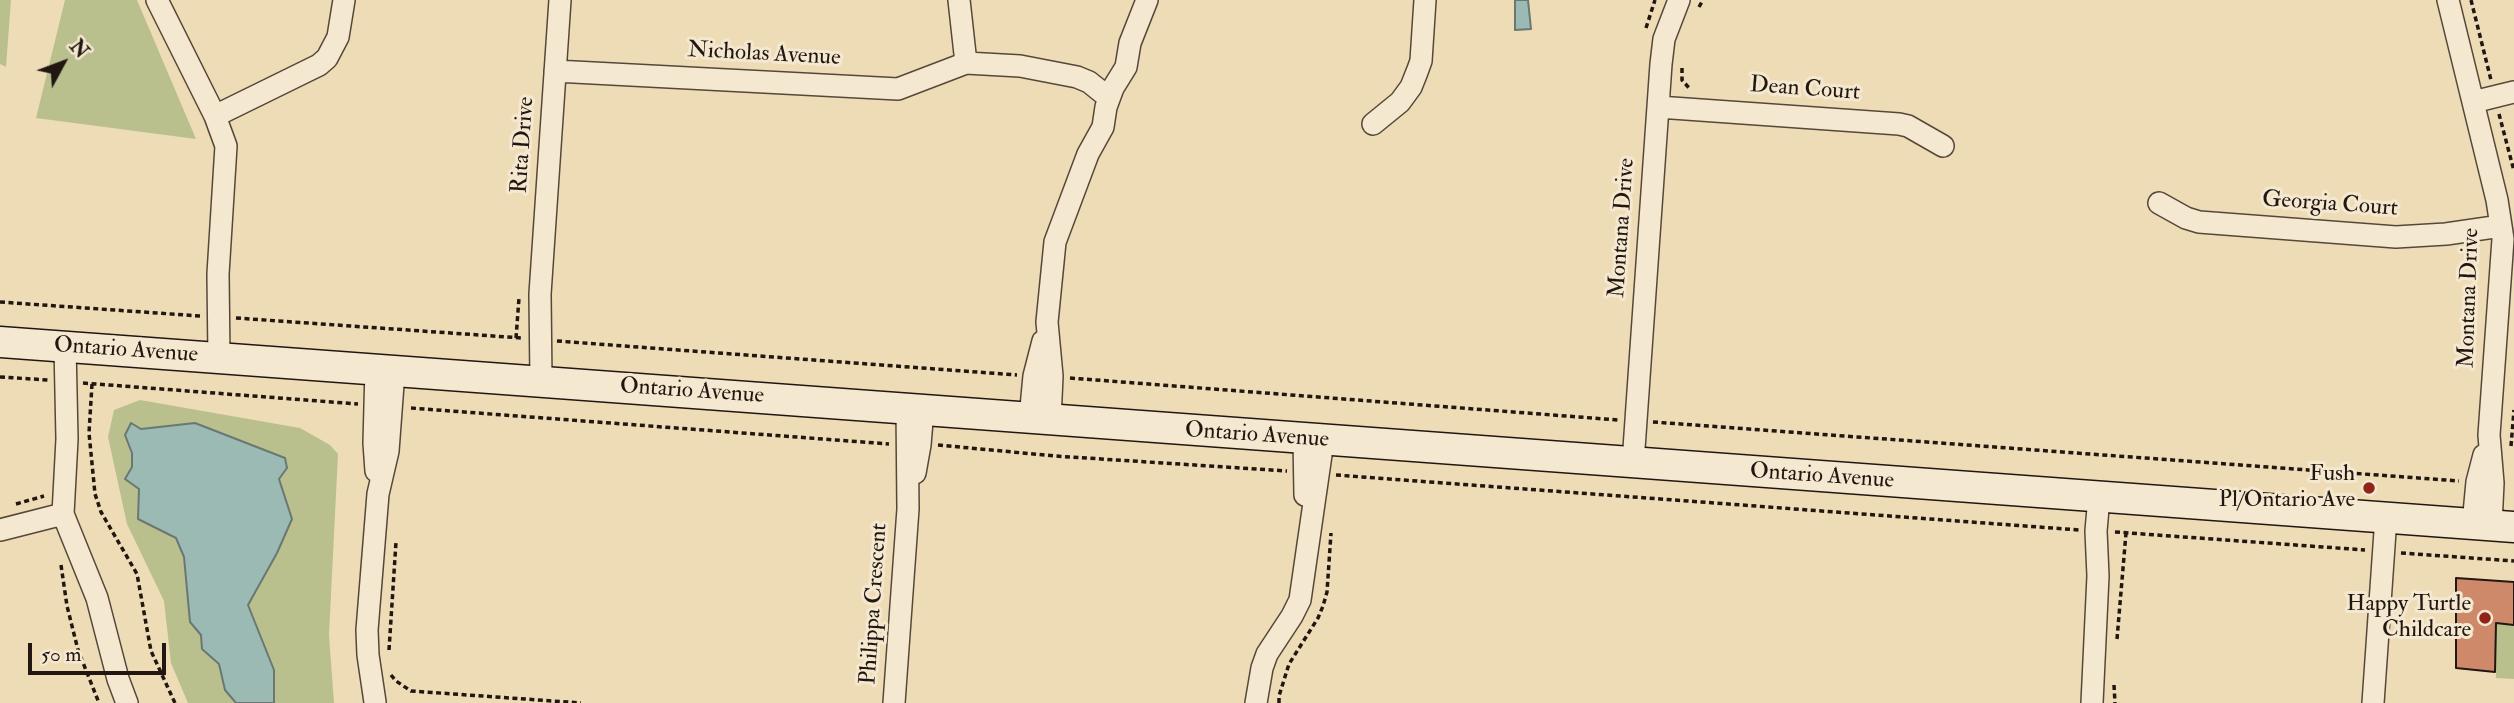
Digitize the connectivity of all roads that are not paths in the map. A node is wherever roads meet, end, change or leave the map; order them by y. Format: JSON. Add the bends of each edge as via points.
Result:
{"nodes":[{"id":1,"x":157,"y":0,"type":"edge"},
{"id":2,"x":344,"y":0,"type":"edge"},
{"id":3,"x":560,"y":0,"type":"edge"},
{"id":4,"x":958,"y":0,"type":"edge"},
{"id":5,"x":1147,"y":0,"type":"edge"},
{"id":6,"x":1425,"y":0,"type":"edge"},
{"id":7,"x":2448,"y":0,"type":"edge"},
{"id":8,"x":1687,"y":6,"type":"edge"},
{"id":9,"x":966,"y":63,"type":"junction"},
{"id":10,"x":555,"y":71,"type":"junction"},
{"id":11,"x":2514,"y":92,"type":"edge"},
{"id":12,"x":1099,"y":94,"type":"junction"},
{"id":13,"x":2473,"y":102,"type":"junction"},
{"id":14,"x":1658,"y":107,"type":"junction"},
{"id":15,"x":215,"y":116,"type":"junction"},
{"id":16,"x":1373,"y":124,"type":"dead end"},
{"id":17,"x":1944,"y":146,"type":"dead end"},
{"id":18,"x":2159,"y":203,"type":"dead end"},
{"id":19,"x":2501,"y":226,"type":"junction"},
{"id":20,"x":0,"y":342,"type":"edge"},
{"id":21,"x":73,"y":347,"type":"junction"},
{"id":22,"x":211,"y":357,"type":"junction"},
{"id":23,"x":385,"y":370,"type":"junction"},
{"id":24,"x":533,"y":381,"type":"junction"},
{"id":25,"x":915,"y":409,"type":"junction"},
{"id":26,"x":1040,"y":419,"type":"junction"},
{"id":27,"x":2489,"y":435,"type":"junction"},
{"id":28,"x":1313,"y":440,"type":"junction"},
{"id":29,"x":1633,"y":463,"type":"junction"},
{"id":30,"x":2105,"y":498,"type":"junction"},
{"id":31,"x":63,"y":514,"type":"junction"},
{"id":32,"x":2386,"y":517,"type":"junction"},
{"id":33,"x":2493,"y":525,"type":"edge"},
{"id":34,"x":0,"y":530,"type":"edge"},
{"id":35,"x":127,"y":703,"type":"edge"},
{"id":36,"x":379,"y":703,"type":"edge"},
{"id":37,"x":894,"y":703,"type":"edge"},
{"id":38,"x":1256,"y":703,"type":"edge"},
{"id":39,"x":2092,"y":703,"type":"edge"},
{"id":40,"x":2373,"y":703,"type":"edge"}],
"edges":[{"from":1,"to":15,"type":"street"},
{"from":2,"to":15,"type":"street","via":[[338,37],[327,58]]},
{"from":3,"to":10,"type":"street","name":"Rita Drive"},
{"from":4,"to":9,"type":"street"},
{"from":5,"to":12,"type":"street","via":[[1126,67]]},
{"from":6,"to":16,"type":"street","via":[[1418,72],[1400,102]]},
{"from":7,"to":13,"type":"street","name":"Montana Drive"},
{"from":8,"to":14,"type":"street","name":"Montana Drive","via":[[1664,39]]},
{"from":9,"to":10,"type":"street","name":"Nicholas Avenue","via":[[898,89]]},
{"from":9,"to":12,"type":"street","via":[[1043,71],[1076,90]]},
{"from":10,"to":24,"type":"street","name":"Rita Drive"},
{"from":11,"to":13,"type":"street"},
{"from":12,"to":26,"type":"street","via":[[1103,127],[1055,242]]},
{"from":13,"to":19,"type":"street","name":"Montana Drive"},
{"from":14,"to":17,"type":"street","name":"Dean Court","via":[[1899,124]]},
{"from":14,"to":29,"type":"street","name":"Montana Drive"},
{"from":15,"to":22,"type":"street","via":[[226,160]]},
{"from":18,"to":19,"type":"street","name":"Georgia Court","via":[[2199,222],[2396,237]]},
{"from":19,"to":27,"type":"street","name":"Montana Drive","via":[[2503,257]]},
{"from":20,"to":21,"type":"street","name":"Ontario Avenue"},
{"from":21,"to":22,"type":"street","name":"Ontario Avenue"},
{"from":21,"to":31,"type":"street","via":[[78,383],[67,439]]},
{"from":22,"to":23,"type":"street","name":"Ontario Avenue"},
{"from":23,"to":24,"type":"street","name":"Ontario Avenue"},
{"from":23,"to":36,"type":"street","via":[[388,451],[378,494],[368,630],[368,655]]},
{"from":24,"to":25,"type":"street","name":"Ontario Avenue"},
{"from":25,"to":26,"type":"street","name":"Ontario Avenue"},
{"from":25,"to":37,"type":"street","name":"Philippa Crescent"},
{"from":26,"to":28,"type":"street","name":"Ontario Avenue"},
{"from":27,"to":33,"type":"street","name":"Montana Drive"},
{"from":27,"to":33,"type":"street","name":"Montana Drive","via":[[2477,482]]},
{"from":28,"to":29,"type":"street","name":"Ontario Avenue"},
{"from":28,"to":38,"type":"street","via":[[1304,582],[1292,616],[1267,654]]},
{"from":29,"to":30,"type":"street","name":"Ontario Avenue"},
{"from":30,"to":32,"type":"street","name":"Ontario Avenue"},
{"from":30,"to":39,"type":"street","via":[[2109,532],[2098,576]]},
{"from":31,"to":34,"type":"street"},
{"from":31,"to":35,"type":"street","via":[[97,597]]},
{"from":32,"to":33,"type":"street","name":"Ontario Avenue"},
{"from":32,"to":40,"type":"street"}]}
